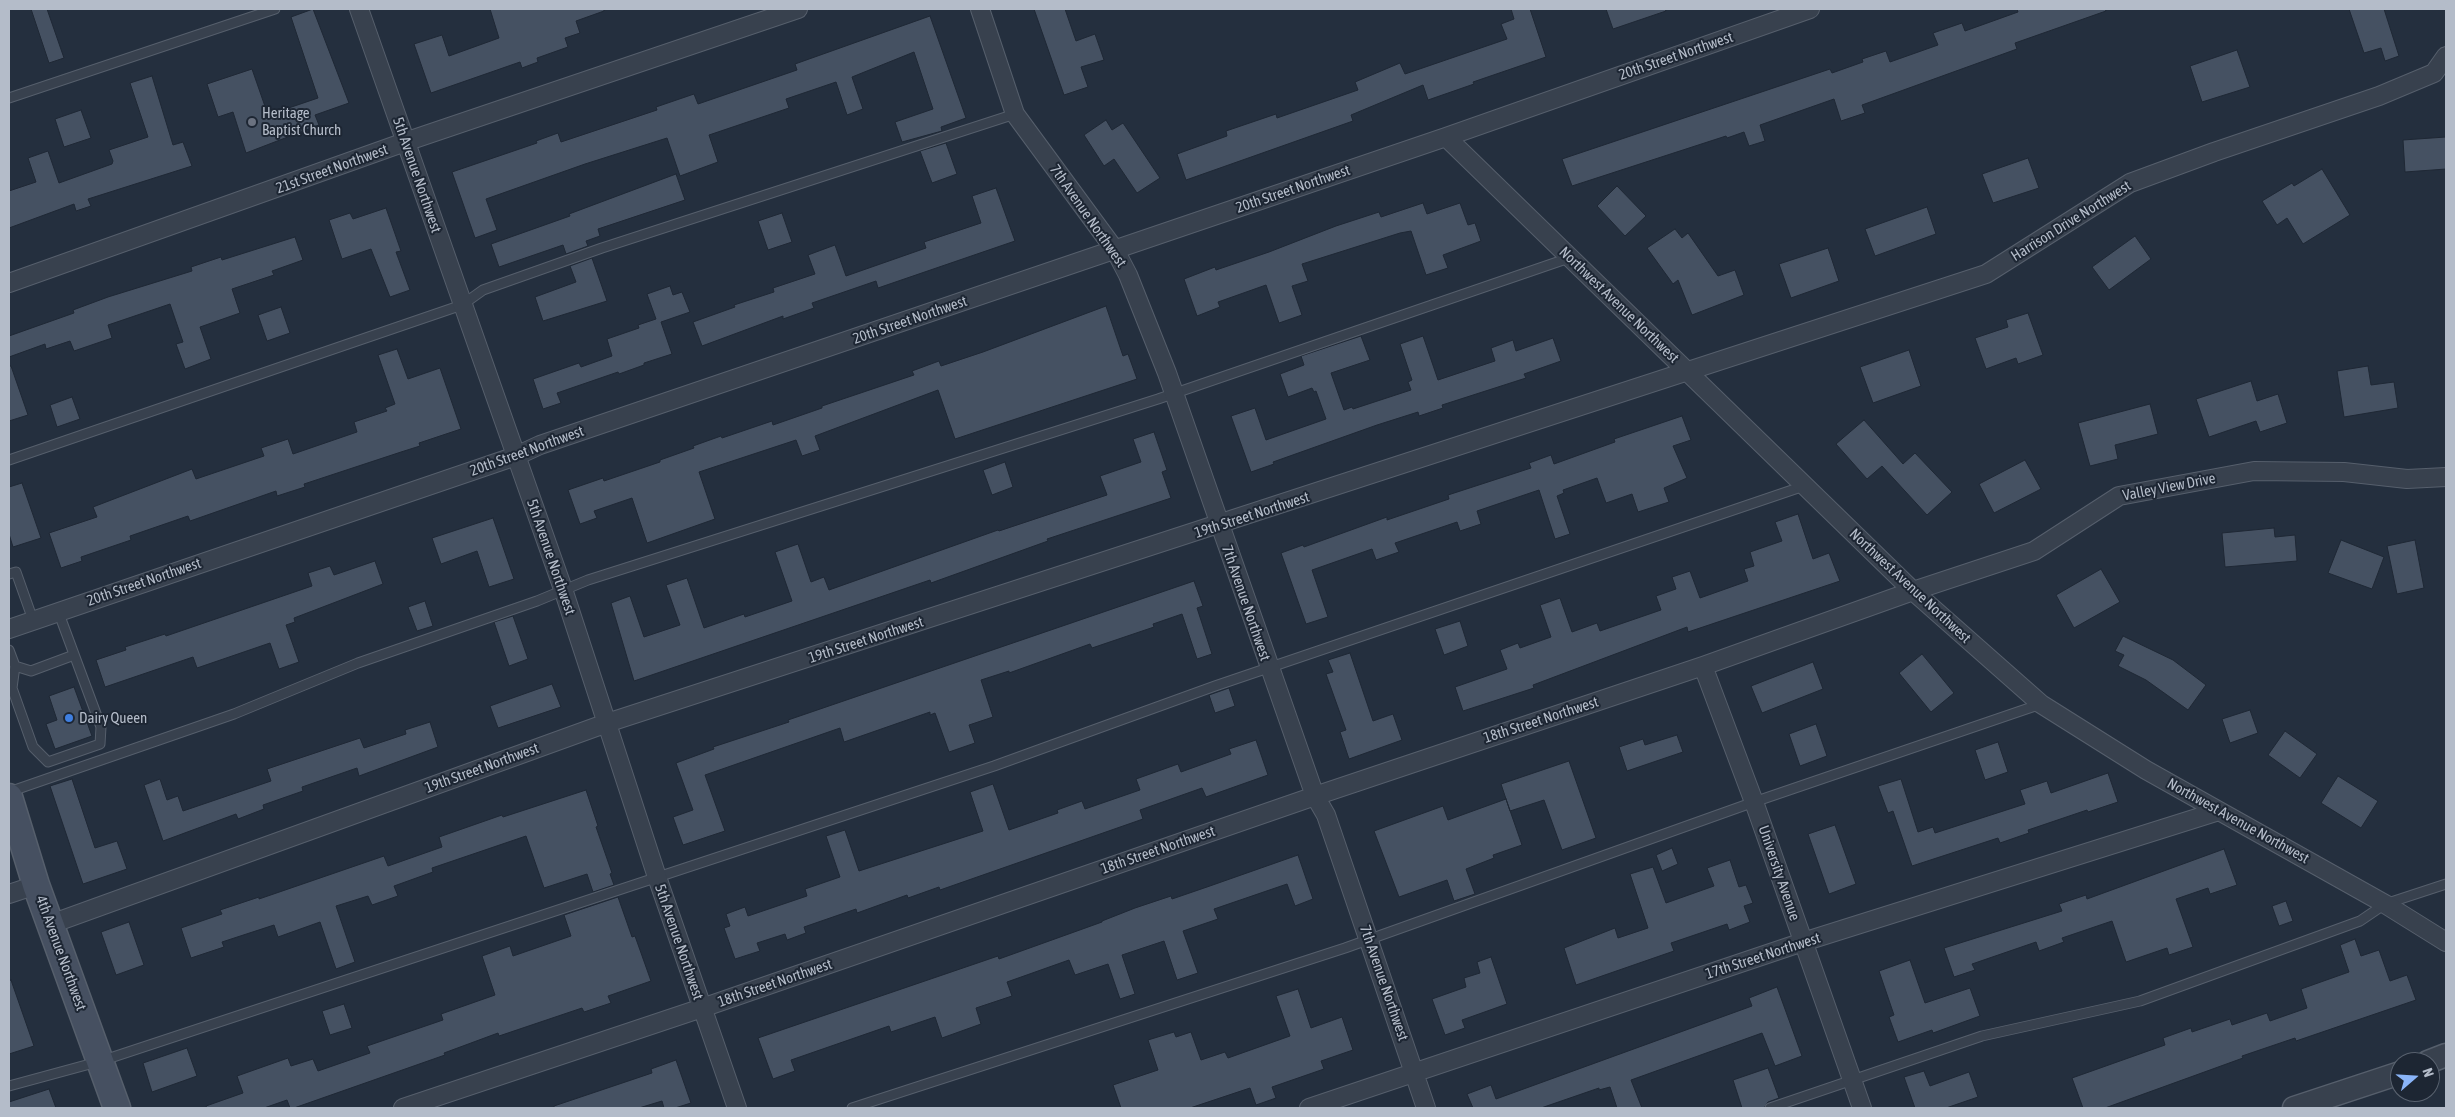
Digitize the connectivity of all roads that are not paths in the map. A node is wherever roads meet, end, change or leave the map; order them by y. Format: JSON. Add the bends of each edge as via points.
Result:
{"nodes":[{"id":1,"x":275,"y":9,"type":"edge"},
{"id":2,"x":359,"y":9,"type":"edge"},
{"id":3,"x":798,"y":9,"type":"edge"},
{"id":4,"x":980,"y":9,"type":"edge"},
{"id":5,"x":1810,"y":9,"type":"edge"},
{"id":6,"x":2446,"y":56,"type":"edge"},
{"id":7,"x":9,"y":98,"type":"edge"},
{"id":8,"x":1015,"y":114,"type":"junction"},
{"id":9,"x":1446,"y":137,"type":"junction"},
{"id":10,"x":405,"y":142,"type":"junction"},
{"id":11,"x":1115,"y":250,"type":"junction"},
{"id":12,"x":1569,"y":258,"type":"junction"},
{"id":13,"x":9,"y":283,"type":"edge"},
{"id":14,"x":462,"y":305,"type":"junction"},
{"id":15,"x":1688,"y":372,"type":"junction"},
{"id":16,"x":1174,"y":394,"type":"junction"},
{"id":17,"x":516,"y":456,"type":"junction"},
{"id":18,"x":9,"y":460,"type":"edge"},
{"id":19,"x":2446,"y":477,"type":"edge"},
{"id":20,"x":1804,"y":486,"type":"junction"},
{"id":21,"x":1220,"y":525,"type":"junction"},
{"id":22,"x":9,"y":574,"type":"edge"},
{"id":23,"x":563,"y":589,"type":"junction"},
{"id":24,"x":1912,"y":591,"type":"junction"},
{"id":25,"x":58,"y":611,"type":"junction"},
{"id":26,"x":33,"y":620,"type":"junction"},
{"id":27,"x":9,"y":629,"type":"edge"},
{"id":28,"x":9,"y":650,"type":"edge"},
{"id":29,"x":74,"y":656,"type":"junction"},
{"id":30,"x":15,"y":666,"type":"junction"},
{"id":31,"x":1703,"y":666,"type":"junction"},
{"id":32,"x":1269,"y":668,"type":"junction"},
{"id":33,"x":10,"y":688,"type":"edge"},
{"id":34,"x":2041,"y":704,"type":"junction"},
{"id":35,"x":607,"y":723,"type":"junction"},
{"id":36,"x":9,"y":792,"type":"edge"},
{"id":37,"x":1315,"y":796,"type":"junction"},
{"id":38,"x":9,"y":797,"type":"edge"},
{"id":39,"x":1754,"y":802,"type":"junction"},
{"id":40,"x":2219,"y":811,"type":"junction"},
{"id":41,"x":657,"y":877,"type":"junction"},
{"id":42,"x":2446,"y":884,"type":"edge"},
{"id":43,"x":36,"y":885,"type":"junction"},
{"id":44,"x":9,"y":894,"type":"edge"},
{"id":45,"x":2385,"y":904,"type":"junction"},
{"id":46,"x":51,"y":924,"type":"junction"},
{"id":47,"x":1370,"y":940,"type":"junction"},
{"id":48,"x":1803,"y":942,"type":"junction"},
{"id":49,"x":2446,"y":942,"type":"edge"},
{"id":50,"x":702,"y":1008,"type":"junction"},
{"id":51,"x":101,"y":1061,"type":"junction"},
{"id":52,"x":1413,"y":1073,"type":"junction"},
{"id":53,"x":2390,"y":1075,"type":"edge"},
{"id":54,"x":1852,"y":1080,"type":"junction"},
{"id":55,"x":9,"y":1086,"type":"edge"},
{"id":56,"x":117,"y":1108,"type":"edge"},
{"id":57,"x":403,"y":1108,"type":"edge"},
{"id":58,"x":737,"y":1108,"type":"edge"},
{"id":59,"x":852,"y":1108,"type":"edge"},
{"id":60,"x":1309,"y":1108,"type":"edge"},
{"id":61,"x":1426,"y":1108,"type":"edge"},
{"id":62,"x":1770,"y":1108,"type":"edge"},
{"id":63,"x":1862,"y":1108,"type":"edge"},
{"id":64,"x":2294,"y":1108,"type":"edge"}],
"edges":[{"from":1,"to":7,"type":"lane"},
{"from":2,"to":10,"type":"street","name":"5th Avenue Northwest"},
{"from":3,"to":10,"type":"street","name":"21st Street Northwest"},
{"from":4,"to":8,"type":"street","name":"7th Avenue Northwest"},
{"from":5,"to":9,"type":"street","name":"20th Street Northwest"},
{"from":6,"to":15,"type":"street","name":"Harrison Drive Northwest","via":[[2434,73],[2379,96],[2130,183],[1986,274]]},
{"from":8,"to":11,"type":"street","name":"7th Avenue Northwest"},
{"from":8,"to":14,"type":"lane","via":[[602,248],[483,290]]},
{"from":9,"to":11,"type":"street","name":"20th Street Northwest"},
{"from":9,"to":12,"type":"street","name":"Northwest Avenue Northwest"},
{"from":10,"to":13,"type":"street","name":"21st Street Northwest"},
{"from":10,"to":14,"type":"street","name":"5th Avenue Northwest"},
{"from":11,"to":16,"type":"street","name":"7th Avenue Northwest","via":[[1128,275]]},
{"from":11,"to":17,"type":"street","name":"20th Street Northwest"},
{"from":12,"to":15,"type":"street","name":"Northwest Avenue Northwest"},
{"from":12,"to":16,"type":"lane"},
{"from":14,"to":17,"type":"street","name":"5th Avenue Northwest"},
{"from":14,"to":18,"type":"lane"},
{"from":15,"to":20,"type":"street","name":"Northwest Avenue Northwest"},
{"from":15,"to":21,"type":"street","name":"19th Street Northwest"},
{"from":16,"to":21,"type":"street","name":"7th Avenue Northwest"},
{"from":16,"to":23,"type":"lane"},
{"from":17,"to":23,"type":"street","name":"5th Avenue Northwest"},
{"from":17,"to":25,"type":"street","name":"20th Street Northwest"},
{"from":19,"to":24,"type":"street","name":"Valley View Drive","via":[[2407,479],[2344,472],[2254,471],[2119,496],[2034,551]]},
{"from":20,"to":24,"type":"street","name":"Northwest Avenue Northwest"},
{"from":20,"to":32,"type":"lane"},
{"from":21,"to":32,"type":"street","name":"7th Avenue Northwest"},
{"from":21,"to":35,"type":"street","name":"19th Street Northwest"},
{"from":22,"to":26,"type":"lane","via":[[16,572]]},
{"from":23,"to":35,"type":"street","name":"5th Avenue Northwest"},
{"from":23,"to":36,"type":"lane","via":[[358,664],[234,714]]},
{"from":24,"to":31,"type":"street","name":"18th Street Northwest"},
{"from":24,"to":34,"type":"street","name":"Northwest Avenue Northwest"},
{"from":25,"to":26,"type":"street","name":"20th Street Northwest"},
{"from":25,"to":29,"type":"lane"},
{"from":26,"to":27,"type":"street","name":"20th Street Northwest"},
{"from":28,"to":30,"type":"lane"},
{"from":29,"to":30,"type":"lane","via":[[31,671]]},
{"from":29,"to":33,"type":"lane","via":[[101,727],[100,744],[48,762],[33,746]]},
{"from":30,"to":33,"type":"lane"},
{"from":31,"to":37,"type":"street","name":"18th Street Northwest"},
{"from":31,"to":39,"type":"street","name":"University Avenue"},
{"from":32,"to":37,"type":"street","name":"7th Avenue Northwest"},
{"from":32,"to":41,"type":"lane","via":[[994,766]]},
{"from":34,"to":39,"type":"lane"},
{"from":34,"to":40,"type":"street","name":"Northwest Avenue Northwest"},
{"from":35,"to":41,"type":"street","name":"5th Avenue Northwest"},
{"from":35,"to":46,"type":"street","name":"19th Street Northwest"},
{"from":37,"to":47,"type":"street","name":"7th Avenue Northwest","via":[[1326,815]]},
{"from":37,"to":50,"type":"street","name":"18th Street Northwest"},
{"from":38,"to":43,"type":"main road","name":"4th Avenue Northwest"},
{"from":39,"to":47,"type":"lane"},
{"from":39,"to":48,"type":"street","name":"University Avenue"},
{"from":40,"to":45,"type":"street","name":"Northwest Avenue Northwest"},
{"from":40,"to":48,"type":"street","name":"17th Street Northwest"},
{"from":41,"to":50,"type":"street","name":"5th Avenue Northwest"},
{"from":41,"to":51,"type":"lane"},
{"from":42,"to":45,"type":"lane"},
{"from":43,"to":44,"type":"street"},
{"from":43,"to":46,"type":"main road","name":"4th Avenue Northwest"},
{"from":45,"to":49,"type":"street","name":"Northwest Avenue Northwest"},
{"from":45,"to":54,"type":"lane","via":[[2360,920],[2140,1000],[1982,1036]]},
{"from":46,"to":51,"type":"main road","name":"4th Avenue Northwest"},
{"from":47,"to":52,"type":"street","name":"7th Avenue Northwest"},
{"from":47,"to":59,"type":"lane"},
{"from":48,"to":52,"type":"street","name":"17th Street Northwest"},
{"from":48,"to":54,"type":"street","name":"University Avenue"},
{"from":50,"to":57,"type":"street","name":"18th Street Northwest"},
{"from":50,"to":58,"type":"street","name":"5th Avenue Northwest"},
{"from":51,"to":55,"type":"lane"},
{"from":51,"to":56,"type":"main road","name":"4th Avenue Northwest"},
{"from":52,"to":60,"type":"street","name":"17th Street Northwest"},
{"from":52,"to":61,"type":"street","name":"7th Avenue Northwest"},
{"from":53,"to":64,"type":"street"},
{"from":54,"to":62,"type":"lane"},
{"from":54,"to":63,"type":"street","name":"University Avenue"}]}
